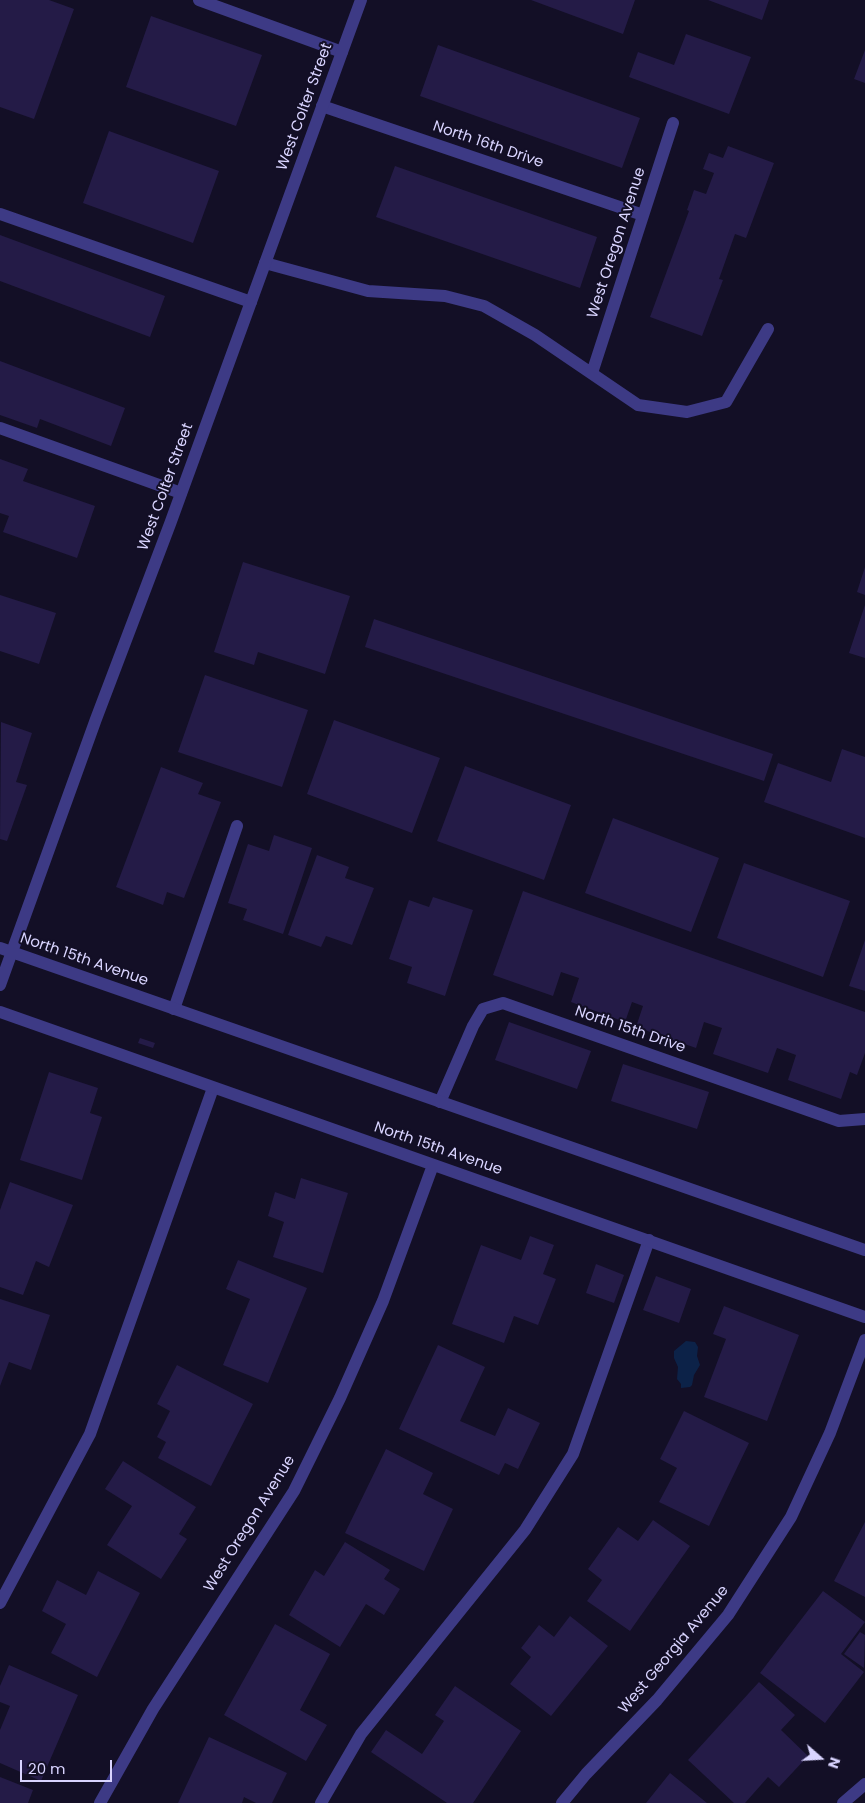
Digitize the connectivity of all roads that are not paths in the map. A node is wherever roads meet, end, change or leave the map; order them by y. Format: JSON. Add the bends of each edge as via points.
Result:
{"nodes":[{"id":1,"x":199,"y":0,"type":"edge"},
{"id":2,"x":361,"y":0,"type":"edge"},
{"id":3,"x":342,"y":52,"type":"junction"},
{"id":4,"x":322,"y":106,"type":"junction"},
{"id":5,"x":674,"y":123,"type":"dead end"},
{"id":6,"x":0,"y":214,"type":"edge"},
{"id":7,"x":643,"y":215,"type":"junction"},
{"id":8,"x":265,"y":263,"type":"junction"},
{"id":9,"x":251,"y":302,"type":"junction"},
{"id":10,"x":768,"y":329,"type":"dead end"},
{"id":11,"x":592,"y":373,"type":"junction"},
{"id":12,"x":0,"y":428,"type":"edge"},
{"id":13,"x":181,"y":493,"type":"junction"},
{"id":14,"x":237,"y":826,"type":"dead end"},
{"id":15,"x":6,"y":950,"type":"edge"},
{"id":16,"x":0,"y":985,"type":"edge"},
{"id":17,"x":174,"y":1009,"type":"junction"},
{"id":18,"x":0,"y":1012,"type":"edge"},
{"id":19,"x":213,"y":1088,"type":"junction"},
{"id":20,"x":440,"y":1102,"type":"junction"},
{"id":21,"x":865,"y":1120,"type":"edge"},
{"id":22,"x":433,"y":1165,"type":"junction"},
{"id":23,"x":649,"y":1240,"type":"junction"},
{"id":24,"x":865,"y":1250,"type":"edge"},
{"id":25,"x":865,"y":1317,"type":"edge"},
{"id":26,"x":865,"y":1340,"type":"edge"},
{"id":27,"x":0,"y":1603,"type":"edge"},
{"id":28,"x":865,"y":1784,"type":"edge"},
{"id":29,"x":100,"y":1803,"type":"edge"},
{"id":30,"x":321,"y":1803,"type":"edge"},
{"id":31,"x":562,"y":1803,"type":"edge"},
{"id":32,"x":843,"y":1803,"type":"edge"}],
"edges":[{"from":1,"to":3,"type":"street"},
{"from":2,"to":3,"type":"street","name":"West Colter Street"},
{"from":3,"to":4,"type":"street","name":"West Colter Street"},
{"from":4,"to":7,"type":"street","name":"North 16th Drive"},
{"from":4,"to":8,"type":"street","name":"West Colter Street"},
{"from":5,"to":7,"type":"street","name":"West Oregon Avenue"},
{"from":6,"to":9,"type":"street"},
{"from":7,"to":11,"type":"street","name":"West Oregon Avenue"},
{"from":8,"to":9,"type":"street","name":"West Colter Street"},
{"from":8,"to":11,"type":"street","via":[[368,291],[445,296],[484,306]]},
{"from":9,"to":13,"type":"street","name":"West Colter Street"},
{"from":10,"to":11,"type":"street","via":[[726,402],[687,412],[638,405]]},
{"from":12,"to":13,"type":"street"},
{"from":13,"to":15,"type":"street","name":"West Colter Street"},
{"from":14,"to":17,"type":"street"},
{"from":15,"to":16,"type":"street","name":"West Colter Street"},
{"from":15,"to":17,"type":"street","name":"North 15th Avenue"},
{"from":17,"to":20,"type":"street","name":"North 15th Avenue"},
{"from":18,"to":19,"type":"street","name":"North 15th Avenue"},
{"from":19,"to":22,"type":"street","name":"North 15th Avenue"},
{"from":19,"to":27,"type":"street","via":[[90,1434]]},
{"from":20,"to":21,"type":"street","name":"North 15th Drive","via":[[483,1009],[503,1003],[839,1121]]},
{"from":20,"to":24,"type":"street","name":"North 15th Avenue"},
{"from":22,"to":23,"type":"street","name":"North 15th Avenue"},
{"from":22,"to":29,"type":"street","name":"West Oregon Avenue","via":[[383,1301],[294,1491],[153,1709]]},
{"from":23,"to":25,"type":"street","name":"North 15th Avenue"},
{"from":23,"to":30,"type":"street","via":[[573,1454],[525,1530],[361,1734]]},
{"from":26,"to":31,"type":"street","name":"West Georgia Avenue","via":[[830,1433],[791,1517],[728,1616],[657,1700]]},
{"from":28,"to":32,"type":"street"}]}
